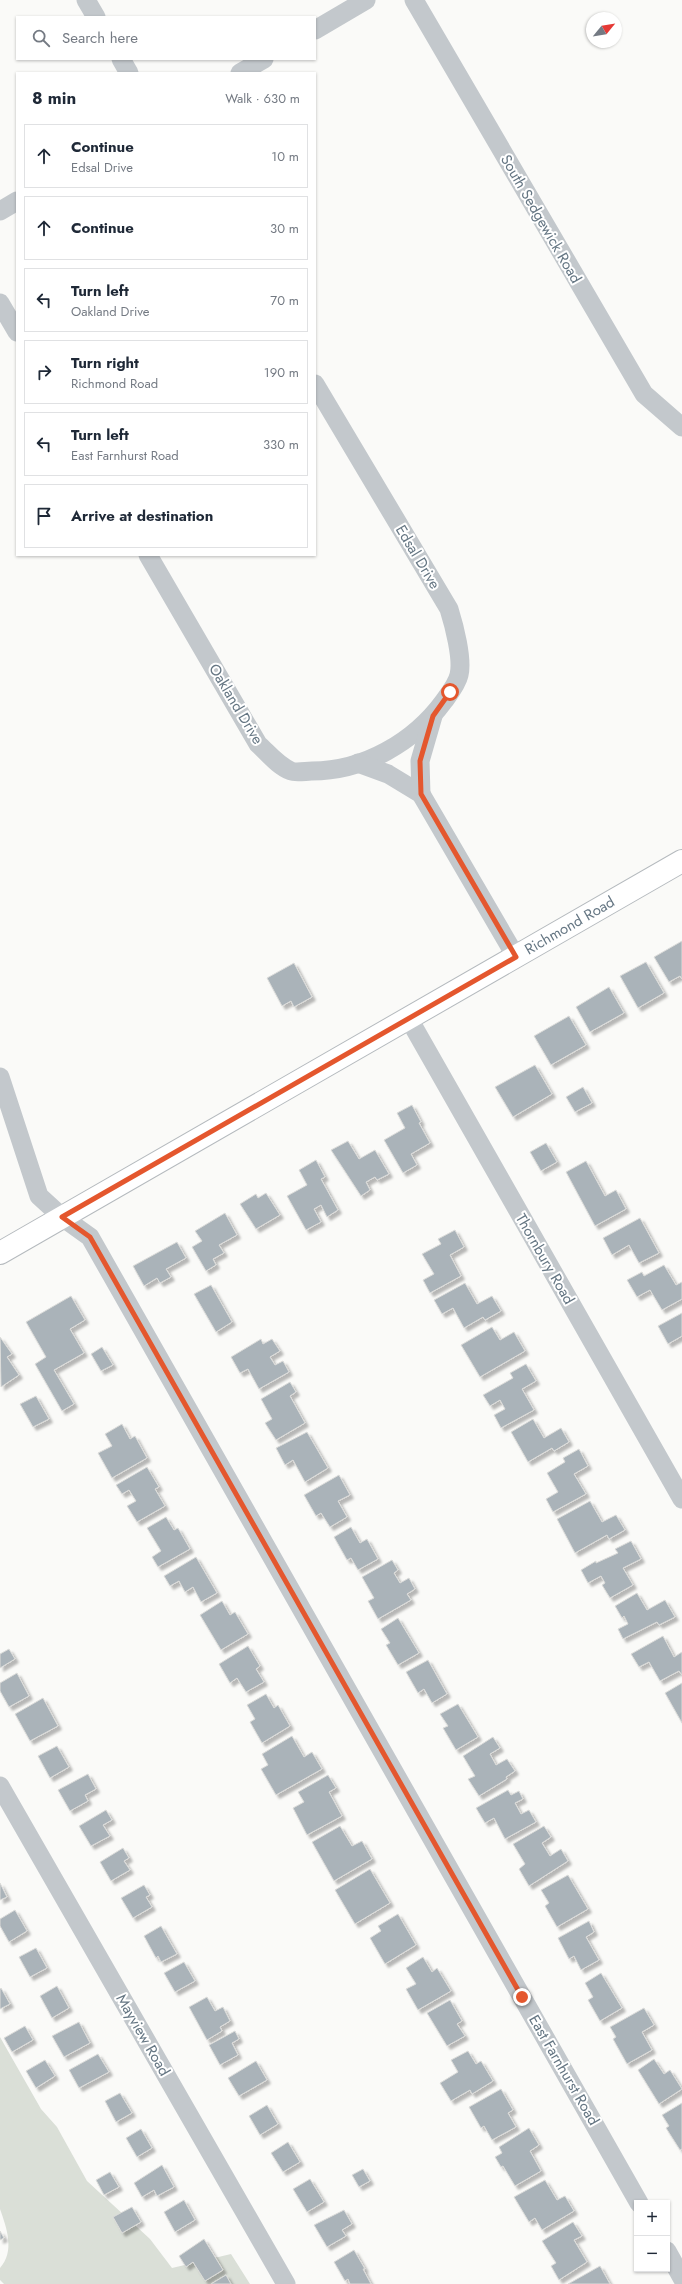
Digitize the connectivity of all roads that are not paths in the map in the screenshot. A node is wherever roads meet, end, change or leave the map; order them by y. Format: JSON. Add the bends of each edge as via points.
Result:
{"nodes":[{"id":1,"x":86,"y":0,"type":"edge"},
{"id":2,"x":366,"y":0,"type":"edge"},
{"id":3,"x":414,"y":0,"type":"edge"},
{"id":4,"x":95,"y":16,"type":"edge"},
{"id":5,"x":316,"y":29,"type":"edge"},
{"id":6,"x":122,"y":60,"type":"edge"},
{"id":7,"x":262,"y":60,"type":"edge"},
{"id":8,"x":128,"y":72,"type":"edge"},
{"id":9,"x":242,"y":72,"type":"edge"},
{"id":10,"x":16,"y":202,"type":"edge"},
{"id":11,"x":0,"y":211,"type":"edge"},
{"id":12,"x":0,"y":303,"type":"edge"},
{"id":13,"x":16,"y":330,"type":"edge"},
{"id":14,"x":316,"y":386,"type":"edge"},
{"id":15,"x":682,"y":426,"type":"edge"},
{"id":16,"x":149,"y":556,"type":"edge"},
{"id":17,"x":433,"y":716,"type":"junction"},
{"id":18,"x":414,"y":733,"type":"joint"},
{"id":19,"x":358,"y":763,"type":"junction"},
{"id":20,"x":421,"y":794,"type":"junction"},
{"id":21,"x":682,"y":861,"type":"edge"},
{"id":22,"x":516,"y":957,"type":"junction"},
{"id":23,"x":409,"y":1018,"type":"junction"},
{"id":24,"x":0,"y":1077,"type":"edge"},
{"id":25,"x":62,"y":1217,"type":"junction"},
{"id":26,"x":0,"y":1254,"type":"edge"},
{"id":27,"x":682,"y":1499,"type":"edge"},
{"id":28,"x":0,"y":1786,"type":"edge"},
{"id":29,"x":637,"y":2200,"type":"edge"},
{"id":30,"x":670,"y":2256,"type":"edge"},
{"id":31,"x":682,"y":2278,"type":"edge"},
{"id":32,"x":286,"y":2284,"type":"edge"}],
"edges":[{"from":1,"to":4,"type":"street"},
{"from":2,"to":5,"type":"street"},
{"from":3,"to":15,"type":"street","name":"South Sedgewick Road","via":[[644,394]]},
{"from":6,"to":8,"type":"street"},
{"from":7,"to":9,"type":"street"},
{"from":10,"to":11,"type":"street"},
{"from":12,"to":13,"type":"street"},
{"from":14,"to":17,"type":"street","name":"Edsal Drive","via":[[449,609],[457,635],[459,674]]},
{"from":16,"to":19,"type":"street","name":"Oakland Drive","via":[[258,744],[277,762],[292,771],[322,771]]},
{"from":17,"to":18,"type":"street","name":"Edsal Drive"},
{"from":17,"to":20,"type":"street","via":[[420,761]]},
{"from":18,"to":19,"type":"street","name":"Oakland Drive","via":[[388,751]]},
{"from":19,"to":20,"type":"street","via":[[388,774]]},
{"from":20,"to":22,"type":"street"},
{"from":21,"to":22,"type":"main road","name":"Richmond Road"},
{"from":22,"to":23,"type":"main road","name":"Richmond Road"},
{"from":23,"to":25,"type":"main road","name":"Richmond Road"},
{"from":23,"to":27,"type":"street","name":"Thornbury Road"},
{"from":24,"to":25,"type":"street","name":"East Farnhurst Road","via":[[39,1196]]},
{"from":25,"to":26,"type":"main road","name":"Richmond Road"},
{"from":25,"to":29,"type":"street","name":"East Farnhurst Road","via":[[90,1237]]},
{"from":28,"to":32,"type":"street","name":"Mayview Road"},
{"from":30,"to":31,"type":"street"}]}
